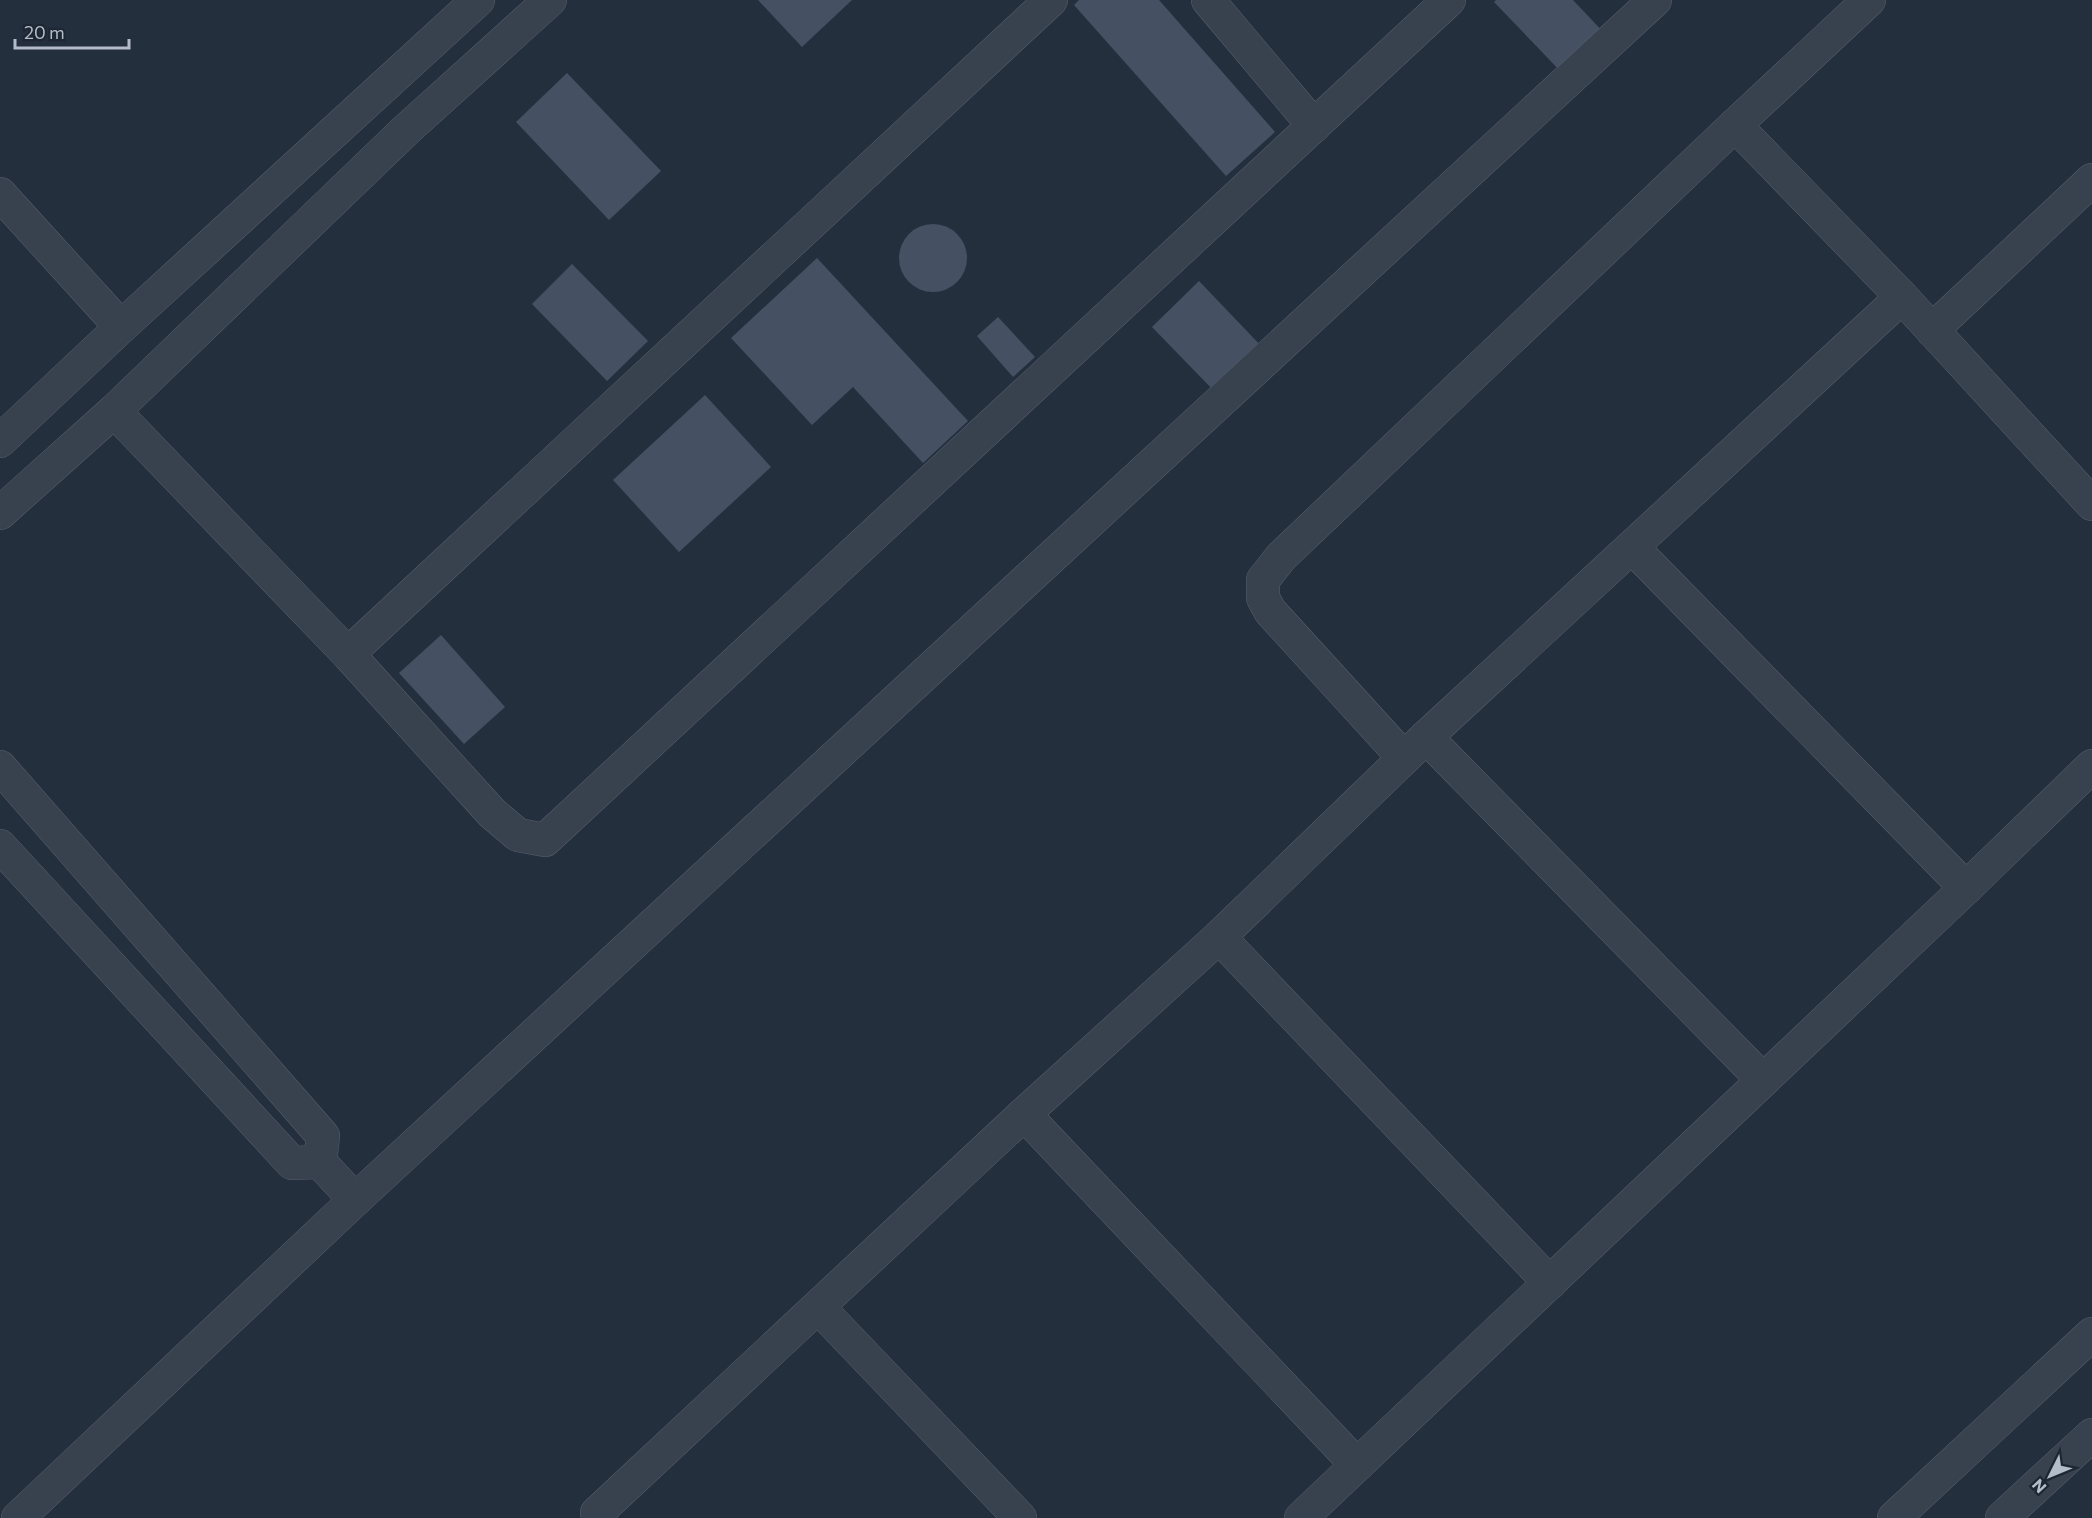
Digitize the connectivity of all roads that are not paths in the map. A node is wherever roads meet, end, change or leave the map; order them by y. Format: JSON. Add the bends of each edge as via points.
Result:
{"nodes":[{"id":1,"x":478,"y":0,"type":"edge"},
{"id":2,"x":550,"y":0,"type":"edge"},
{"id":3,"x":1051,"y":0,"type":"edge"},
{"id":4,"x":1208,"y":0,"type":"edge"},
{"id":5,"x":1449,"y":0,"type":"edge"},
{"id":6,"x":1655,"y":0,"type":"edge"},
{"id":7,"x":1869,"y":0,"type":"edge"},
{"id":8,"x":1735,"y":125,"type":"junction"},
{"id":9,"x":1314,"y":126,"type":"junction"},
{"id":10,"x":2092,"y":180,"type":"edge"},
{"id":11,"x":0,"y":194,"type":"edge"},
{"id":12,"x":1902,"y":297,"type":"junction"},
{"id":13,"x":121,"y":327,"type":"junction"},
{"id":14,"x":1932,"y":330,"type":"junction"},
{"id":15,"x":114,"y":411,"type":"junction"},
{"id":16,"x":0,"y":441,"type":"edge"},
{"id":17,"x":2092,"y":504,"type":"edge"},
{"id":18,"x":0,"y":513,"type":"edge"},
{"id":19,"x":1632,"y":547,"type":"junction"},
{"id":20,"x":348,"y":654,"type":"junction"},
{"id":21,"x":1415,"y":748,"type":"junction"},
{"id":22,"x":2092,"y":766,"type":"edge"},
{"id":23,"x":0,"y":767,"type":"edge"},
{"id":24,"x":2,"y":852,"type":"edge"},
{"id":25,"x":1966,"y":888,"type":"junction"},
{"id":26,"x":1219,"y":937,"type":"junction"},
{"id":27,"x":1763,"y":1080,"type":"junction"},
{"id":28,"x":1024,"y":1114,"type":"junction"},
{"id":29,"x":320,"y":1162,"type":"junction"},
{"id":30,"x":356,"y":1200,"type":"junction"},
{"id":31,"x":1550,"y":1283,"type":"junction"},
{"id":32,"x":819,"y":1308,"type":"junction"},
{"id":33,"x":2092,"y":1334,"type":"edge"},
{"id":34,"x":2092,"y":1435,"type":"edge"},
{"id":35,"x":1357,"y":1465,"type":"junction"},
{"id":36,"x":18,"y":1518,"type":"edge"},
{"id":37,"x":600,"y":1518,"type":"edge"},
{"id":38,"x":1020,"y":1518,"type":"edge"},
{"id":39,"x":1300,"y":1518,"type":"edge"},
{"id":40,"x":1894,"y":1518,"type":"edge"},
{"id":41,"x":2002,"y":1518,"type":"edge"}],
"edges":[{"from":1,"to":13,"type":"street"},
{"from":2,"to":15,"type":"street","via":[[406,130]]},
{"from":3,"to":20,"type":"street"},
{"from":4,"to":9,"type":"street"},
{"from":5,"to":9,"type":"street"},
{"from":6,"to":30,"type":"street"},
{"from":7,"to":8,"type":"street"},
{"from":8,"to":12,"type":"street"},
{"from":8,"to":21,"type":"street","via":[[1281,557],[1263,580],[1263,598],[1270,611]]},
{"from":9,"to":20,"type":"street","via":[[545,840],[518,836],[492,813]]},
{"from":10,"to":14,"type":"street"},
{"from":11,"to":13,"type":"street"},
{"from":12,"to":14,"type":"street"},
{"from":12,"to":19,"type":"street"},
{"from":13,"to":16,"type":"street"},
{"from":14,"to":17,"type":"street"},
{"from":15,"to":18,"type":"street"},
{"from":15,"to":20,"type":"street"},
{"from":19,"to":21,"type":"street"},
{"from":19,"to":25,"type":"street"},
{"from":21,"to":26,"type":"street"},
{"from":21,"to":27,"type":"street"},
{"from":22,"to":25,"type":"street"},
{"from":23,"to":29,"type":"street","via":[[323,1136]]},
{"from":24,"to":29,"type":"street","via":[[292,1163]]},
{"from":25,"to":27,"type":"street"},
{"from":26,"to":28,"type":"street"},
{"from":26,"to":31,"type":"street"},
{"from":27,"to":31,"type":"street"},
{"from":28,"to":32,"type":"street"},
{"from":28,"to":35,"type":"street"},
{"from":29,"to":30,"type":"street"},
{"from":30,"to":36,"type":"street"},
{"from":31,"to":35,"type":"street"},
{"from":32,"to":37,"type":"street","via":[[597,1513]]},
{"from":32,"to":38,"type":"street"},
{"from":33,"to":40,"type":"street"},
{"from":34,"to":41,"type":"street"},
{"from":35,"to":39,"type":"street"}]}
